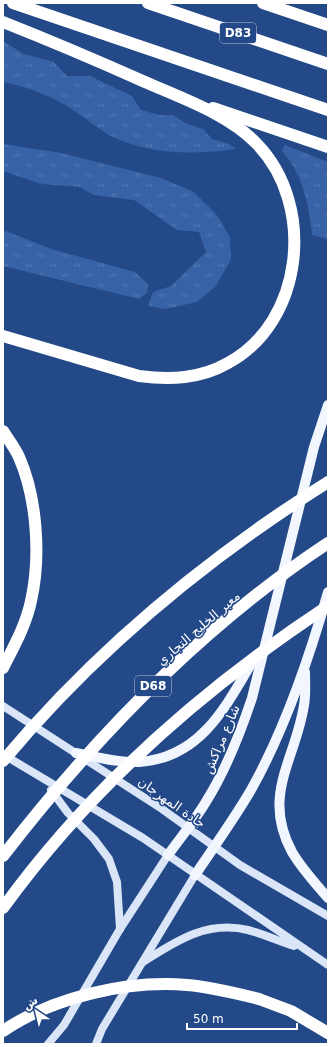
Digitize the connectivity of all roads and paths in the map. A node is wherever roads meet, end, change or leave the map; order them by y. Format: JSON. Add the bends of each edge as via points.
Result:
{"nodes":[{"id":1,"x":13,"y":3,"type":"edge"},
{"id":2,"x":148,"y":3,"type":"edge"},
{"id":3,"x":263,"y":3,"type":"edge"},
{"id":4,"x":3,"y":22,"type":"edge"},
{"id":5,"x":328,"y":25,"type":"edge"},
{"id":6,"x":328,"y":64,"type":"edge"},
{"id":7,"x":183,"y":99,"type":"junction"},
{"id":8,"x":328,"y":110,"type":"edge"},
{"id":9,"x":328,"y":147,"type":"edge"},
{"id":10,"x":3,"y":336,"type":"edge"},
{"id":11,"x":328,"y":405,"type":"edge"},
{"id":12,"x":3,"y":431,"type":"edge"},
{"id":13,"x":328,"y":482,"type":"edge"},
{"id":14,"x":328,"y":543,"type":"edge"},
{"id":15,"x":328,"y":592,"type":"edge"},
{"id":16,"x":328,"y":606,"type":"edge"},
{"id":17,"x":266,"y":640,"type":"junction"},
{"id":18,"x":305,"y":664,"type":"junction"},
{"id":19,"x":3,"y":668,"type":"edge"},
{"id":20,"x":3,"y":706,"type":"edge"},
{"id":21,"x":76,"y":753,"type":"junction"},
{"id":22,"x":3,"y":754,"type":"edge"},
{"id":23,"x":3,"y":761,"type":"edge"},
{"id":24,"x":41,"y":776,"type":"junction"},
{"id":25,"x":188,"y":828,"type":"junction"},
{"id":26,"x":214,"y":846,"type":"junction"},
{"id":27,"x":3,"y":856,"type":"edge"},
{"id":28,"x":168,"y":856,"type":"junction"},
{"id":29,"x":195,"y":874,"type":"junction"},
{"id":30,"x":328,"y":898,"type":"edge"},
{"id":31,"x":3,"y":908,"type":"edge"},
{"id":32,"x":328,"y":916,"type":"edge"},
{"id":33,"x":120,"y":929,"type":"junction"},
{"id":34,"x":305,"y":950,"type":"junction"},
{"id":35,"x":141,"y":963,"type":"junction"},
{"id":36,"x":328,"y":965,"type":"edge"},
{"id":37,"x":3,"y":1031,"type":"edge"},
{"id":38,"x":328,"y":1033,"type":"edge"},
{"id":39,"x":48,"y":1044,"type":"edge"},
{"id":40,"x":96,"y":1044,"type":"edge"}],
"edges":[{"from":1,"to":8,"type":"highway"},
{"from":2,"to":6,"type":"highway","number":"D83"},
{"from":3,"to":5,"type":"highway"},
{"from":4,"to":7,"type":"highway"},
{"from":7,"to":9,"type":"highway"},
{"from":7,"to":10,"type":"highway","via":[[240,129],[262,150],[283,182],[291,204],[295,226],[295,249],[290,277],[280,304],[266,329],[247,350],[228,363],[185,378],[162,379],[139,376]]},
{"from":11,"to":17,"type":"main road","name":"شارع مراكش","via":[[314,447]]},
{"from":12,"to":19,"type":"highway","via":[[19,457],[30,493],[36,529],[37,565],[31,601],[20,636]]},
{"from":13,"to":23,"type":"highway","bridge":true,"via":[[218,558],[150,613],[85,673]]},
{"from":14,"to":27,"type":"highway","name":"معبر الخليج التجاري","number":"D68","bridge":true,"via":[[243,607],[177,663],[68,776]]},
{"from":15,"to":18,"type":"main road"},
{"from":16,"to":31,"type":"highway","bridge":true,"via":[[249,661],[156,740],[59,838]]},
{"from":17,"to":21,"type":"main road","via":[[216,722],[188,745],[172,754],[139,762]]},
{"from":17,"to":25,"type":"main road","name":"شارع مراكش","via":[[252,698],[233,751],[207,801]]},
{"from":18,"to":26,"type":"main road","via":[[264,764],[250,791]]},
{"from":18,"to":30,"type":"main road","via":[[304,704],[282,782],[280,811],[282,826],[292,852]]},
{"from":20,"to":21,"type":"main road","name":"جادة المهرجان"},
{"from":21,"to":25,"type":"main road","name":"جادة المهرجان"},
{"from":22,"to":24,"type":"main road"},
{"from":24,"to":28,"type":"main road"},
{"from":24,"to":33,"type":"main road","via":[[68,813],[94,839],[109,859],[117,882]]},
{"from":25,"to":26,"type":"main road","name":"جادة المهرجان"},
{"from":25,"to":28,"type":"main road","name":"شارع مراكش"},
{"from":26,"to":29,"type":"main road"},
{"from":26,"to":32,"type":"main road","name":"جادة المهرجان","via":[[240,865]]},
{"from":28,"to":29,"type":"main road"},
{"from":28,"to":33,"type":"main road","name":"شارع مراكش"},
{"from":29,"to":34,"type":"main road"},
{"from":29,"to":35,"type":"main road"},
{"from":33,"to":39,"type":"main road","name":"شارع مراكش","via":[[64,1025]]},
{"from":34,"to":35,"type":"main road","via":[[248,930],[223,927],[184,936]]},
{"from":34,"to":36,"type":"main road"},
{"from":35,"to":40,"type":"main road","via":[[102,1029]]},
{"from":37,"to":38,"type":"highway","bridge":true,"via":[[41,1011],[76,998],[112,989],[149,984],[223,990],[259,999],[291,1011]]}]}
